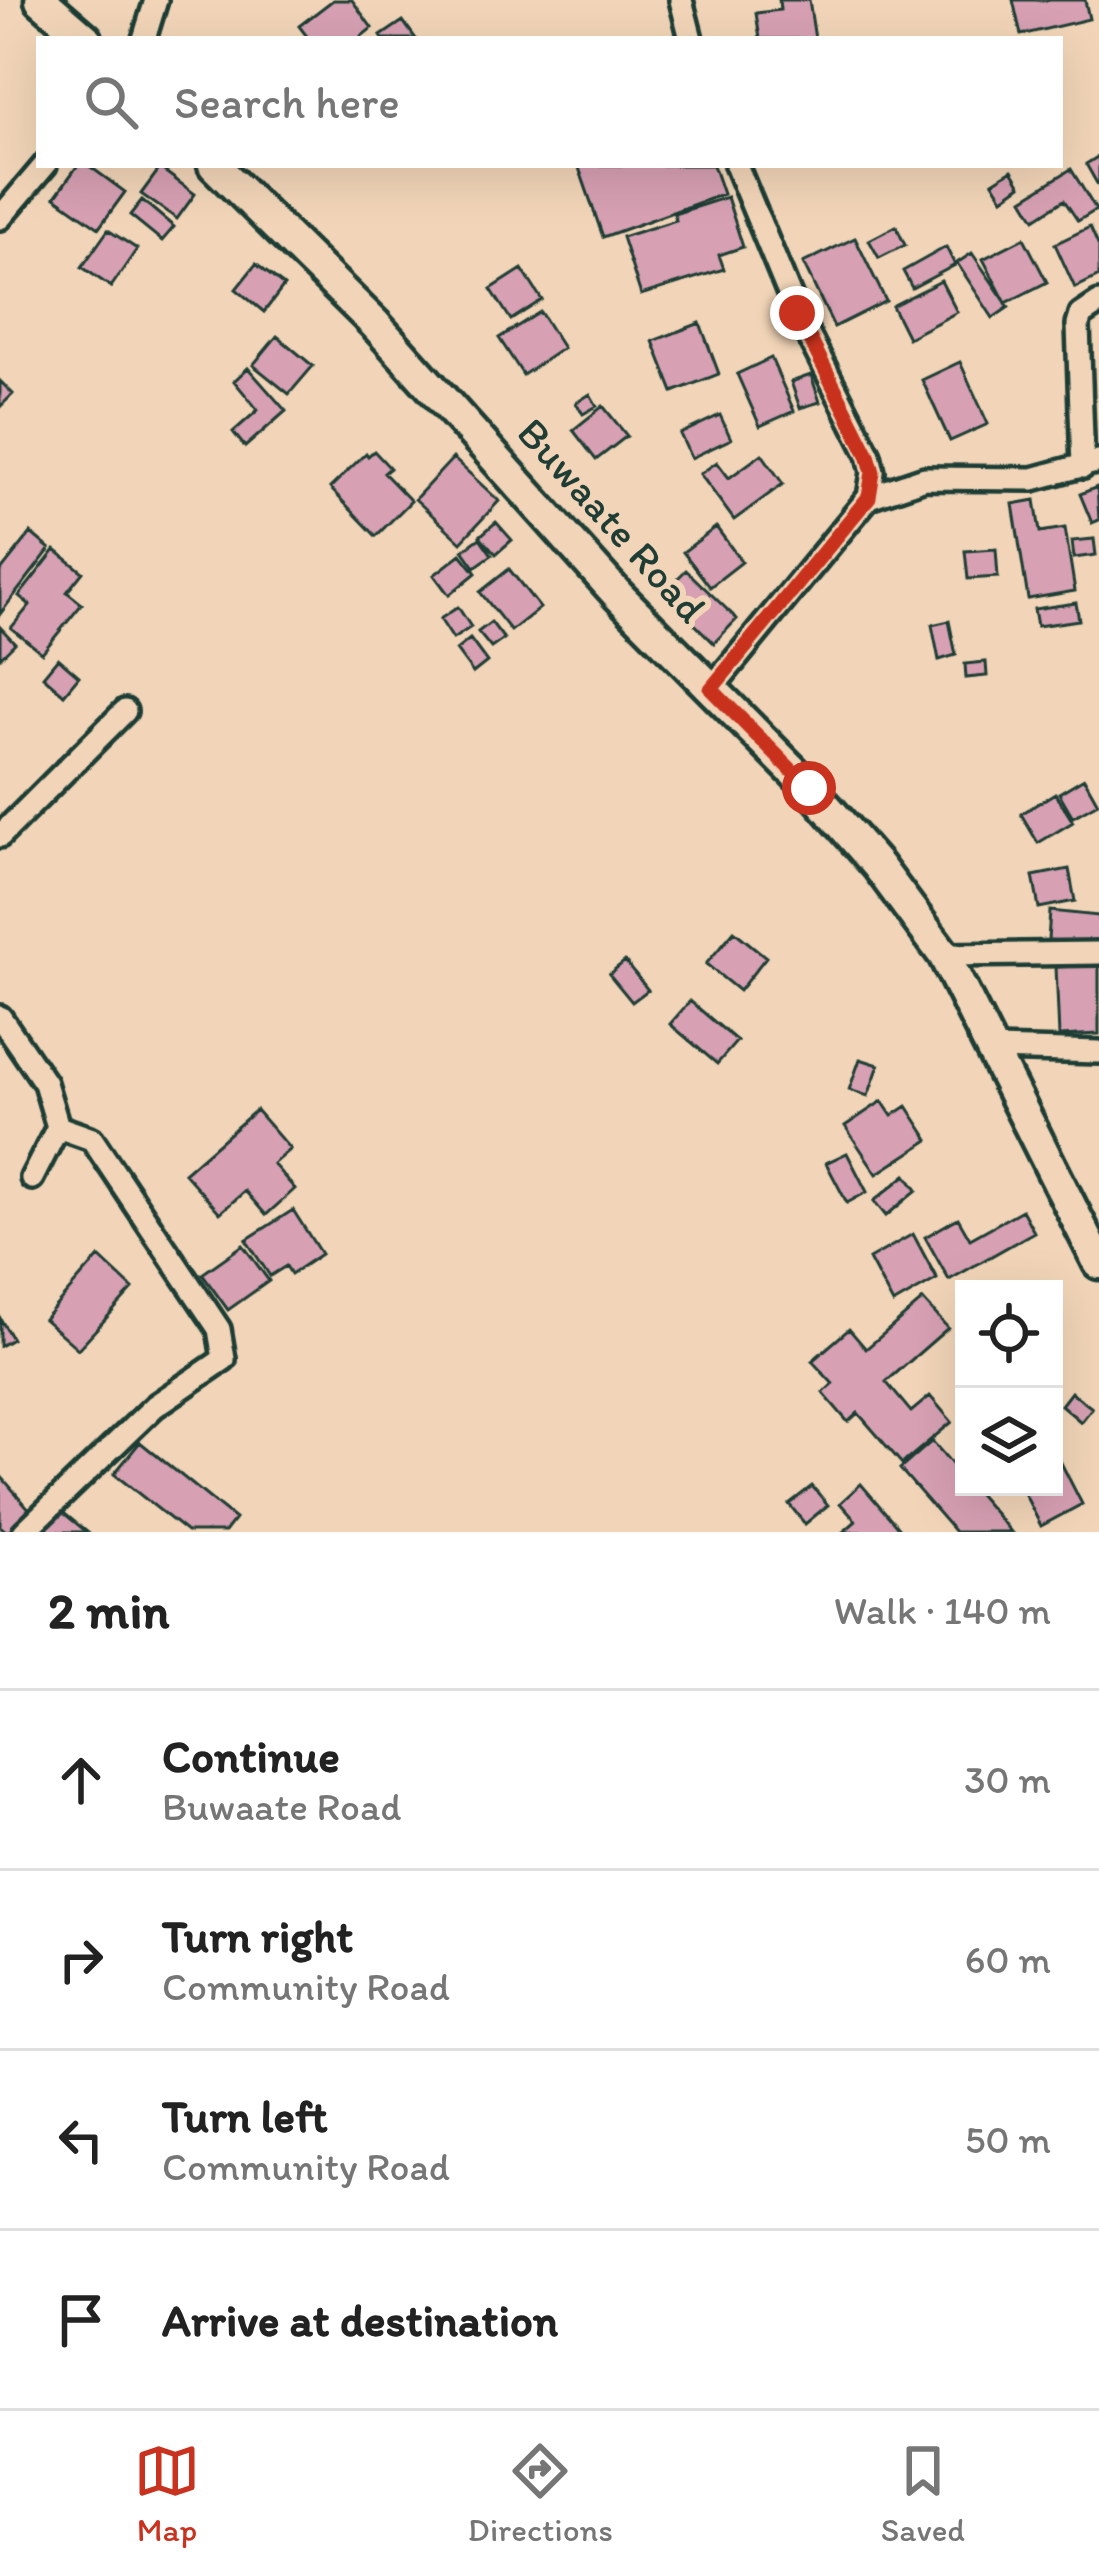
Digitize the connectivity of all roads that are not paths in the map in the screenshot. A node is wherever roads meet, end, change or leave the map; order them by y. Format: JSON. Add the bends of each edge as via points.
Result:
{"nodes":[{"id":1,"x":41,"y":0,"type":"edge"},
{"id":2,"x":156,"y":0,"type":"edge"},
{"id":3,"x":681,"y":0,"type":"edge"},
{"id":4,"x":83,"y":36,"type":"edge"},
{"id":5,"x":146,"y":36,"type":"edge"},
{"id":6,"x":691,"y":36,"type":"edge"},
{"id":7,"x":42,"y":168,"type":"edge"},
{"id":8,"x":217,"y":168,"type":"edge"},
{"id":9,"x":737,"y":168,"type":"edge"},
{"id":10,"x":0,"y":218,"type":"edge"},
{"id":11,"x":1099,"y":302,"type":"edge"},
{"id":12,"x":1091,"y":464,"type":"edge"},
{"id":13,"x":869,"y":497,"type":"junction"},
{"id":14,"x":711,"y":689,"type":"junction"},
{"id":15,"x":125,"y":711,"type":"dead end"},
{"id":16,"x":0,"y":836,"type":"edge"},
{"id":17,"x":1099,"y":952,"type":"edge"},
{"id":18,"x":944,"y":956,"type":"junction"},
{"id":19,"x":0,"y":1017,"type":"edge"},
{"id":20,"x":993,"y":1049,"type":"junction"},
{"id":21,"x":1099,"y":1052,"type":"edge"},
{"id":22,"x":58,"y":1127,"type":"junction"},
{"id":23,"x":32,"y":1178,"type":"dead end"},
{"id":24,"x":1099,"y":1263,"type":"edge"},
{"id":25,"x":24,"y":1532,"type":"edge"}],
"edges":[{"from":1,"to":4,"type":"street"},
{"from":2,"to":5,"type":"street"},
{"from":3,"to":6,"type":"street"},
{"from":7,"to":10,"type":"street"},
{"from":8,"to":14,"type":"street","name":"Buwaate Road","via":[[375,324]]},
{"from":9,"to":13,"type":"street","via":[[868,455]]},
{"from":11,"to":12,"type":"street","via":[[1078,325]]},
{"from":12,"to":13,"type":"street","via":[[1034,479],[925,478]]},
{"from":13,"to":14,"type":"street"},
{"from":14,"to":18,"type":"street","name":"Buwaate Road","via":[[878,866]]},
{"from":15,"to":16,"type":"street"},
{"from":17,"to":18,"type":"street"},
{"from":18,"to":20,"type":"street","name":"Buwaate Road"},
{"from":19,"to":22,"type":"street","via":[[45,1083]]},
{"from":20,"to":21,"type":"street"},
{"from":20,"to":24,"type":"street","name":"Buwaate Road"},
{"from":22,"to":23,"type":"street"},
{"from":22,"to":25,"type":"street","via":[[92,1139],[219,1328],[224,1359],[155,1406]]}]}
